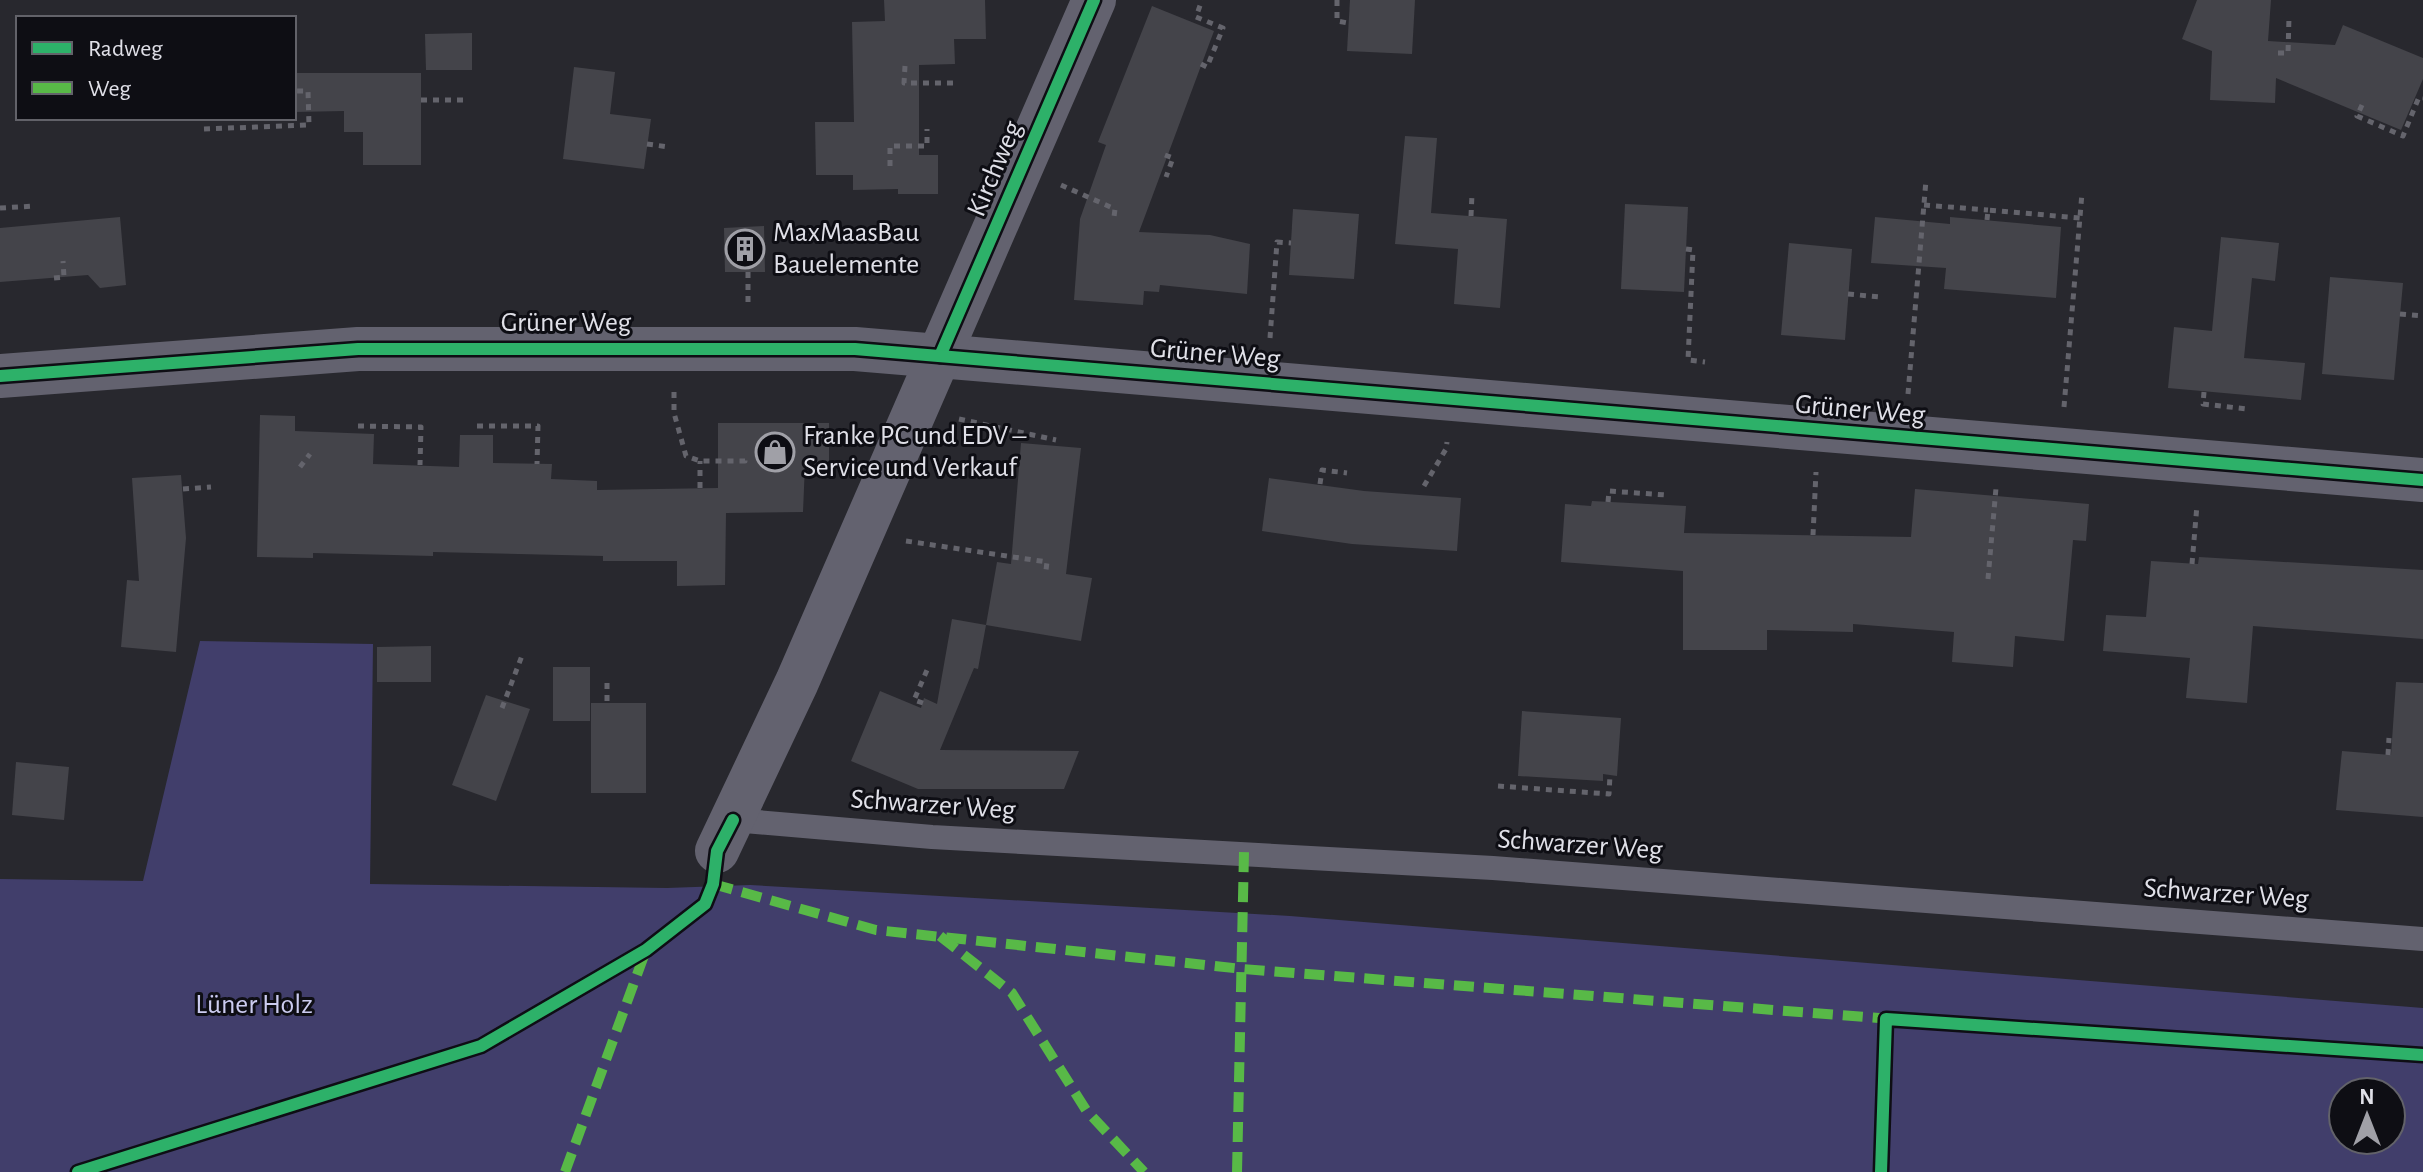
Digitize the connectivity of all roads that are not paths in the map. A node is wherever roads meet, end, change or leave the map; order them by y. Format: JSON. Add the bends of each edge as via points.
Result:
{"nodes":[{"id":1,"x":1094,"y":0,"type":"edge"},
{"id":2,"x":940,"y":356,"type":"junction"},
{"id":3,"x":0,"y":376,"type":"edge"},
{"id":4,"x":2423,"y":480,"type":"edge"},
{"id":5,"x":725,"y":836,"type":"joint"},
{"id":6,"x":2423,"y":939,"type":"edge"}],
"edges":[{"from":1,"to":2,"type":"street","name":"Kirchweg"},
{"from":2,"to":3,"type":"street","name":"Grüner Weg","via":[[855,349],[358,349]]},
{"from":2,"to":4,"type":"street","name":"Grüner Weg"},
{"from":2,"to":5,"type":"street","name":"Kirchweg"},
{"from":5,"to":6,"type":"lane","name":"Schwarzer Weg","via":[[932,837],[1493,868]]}]}
